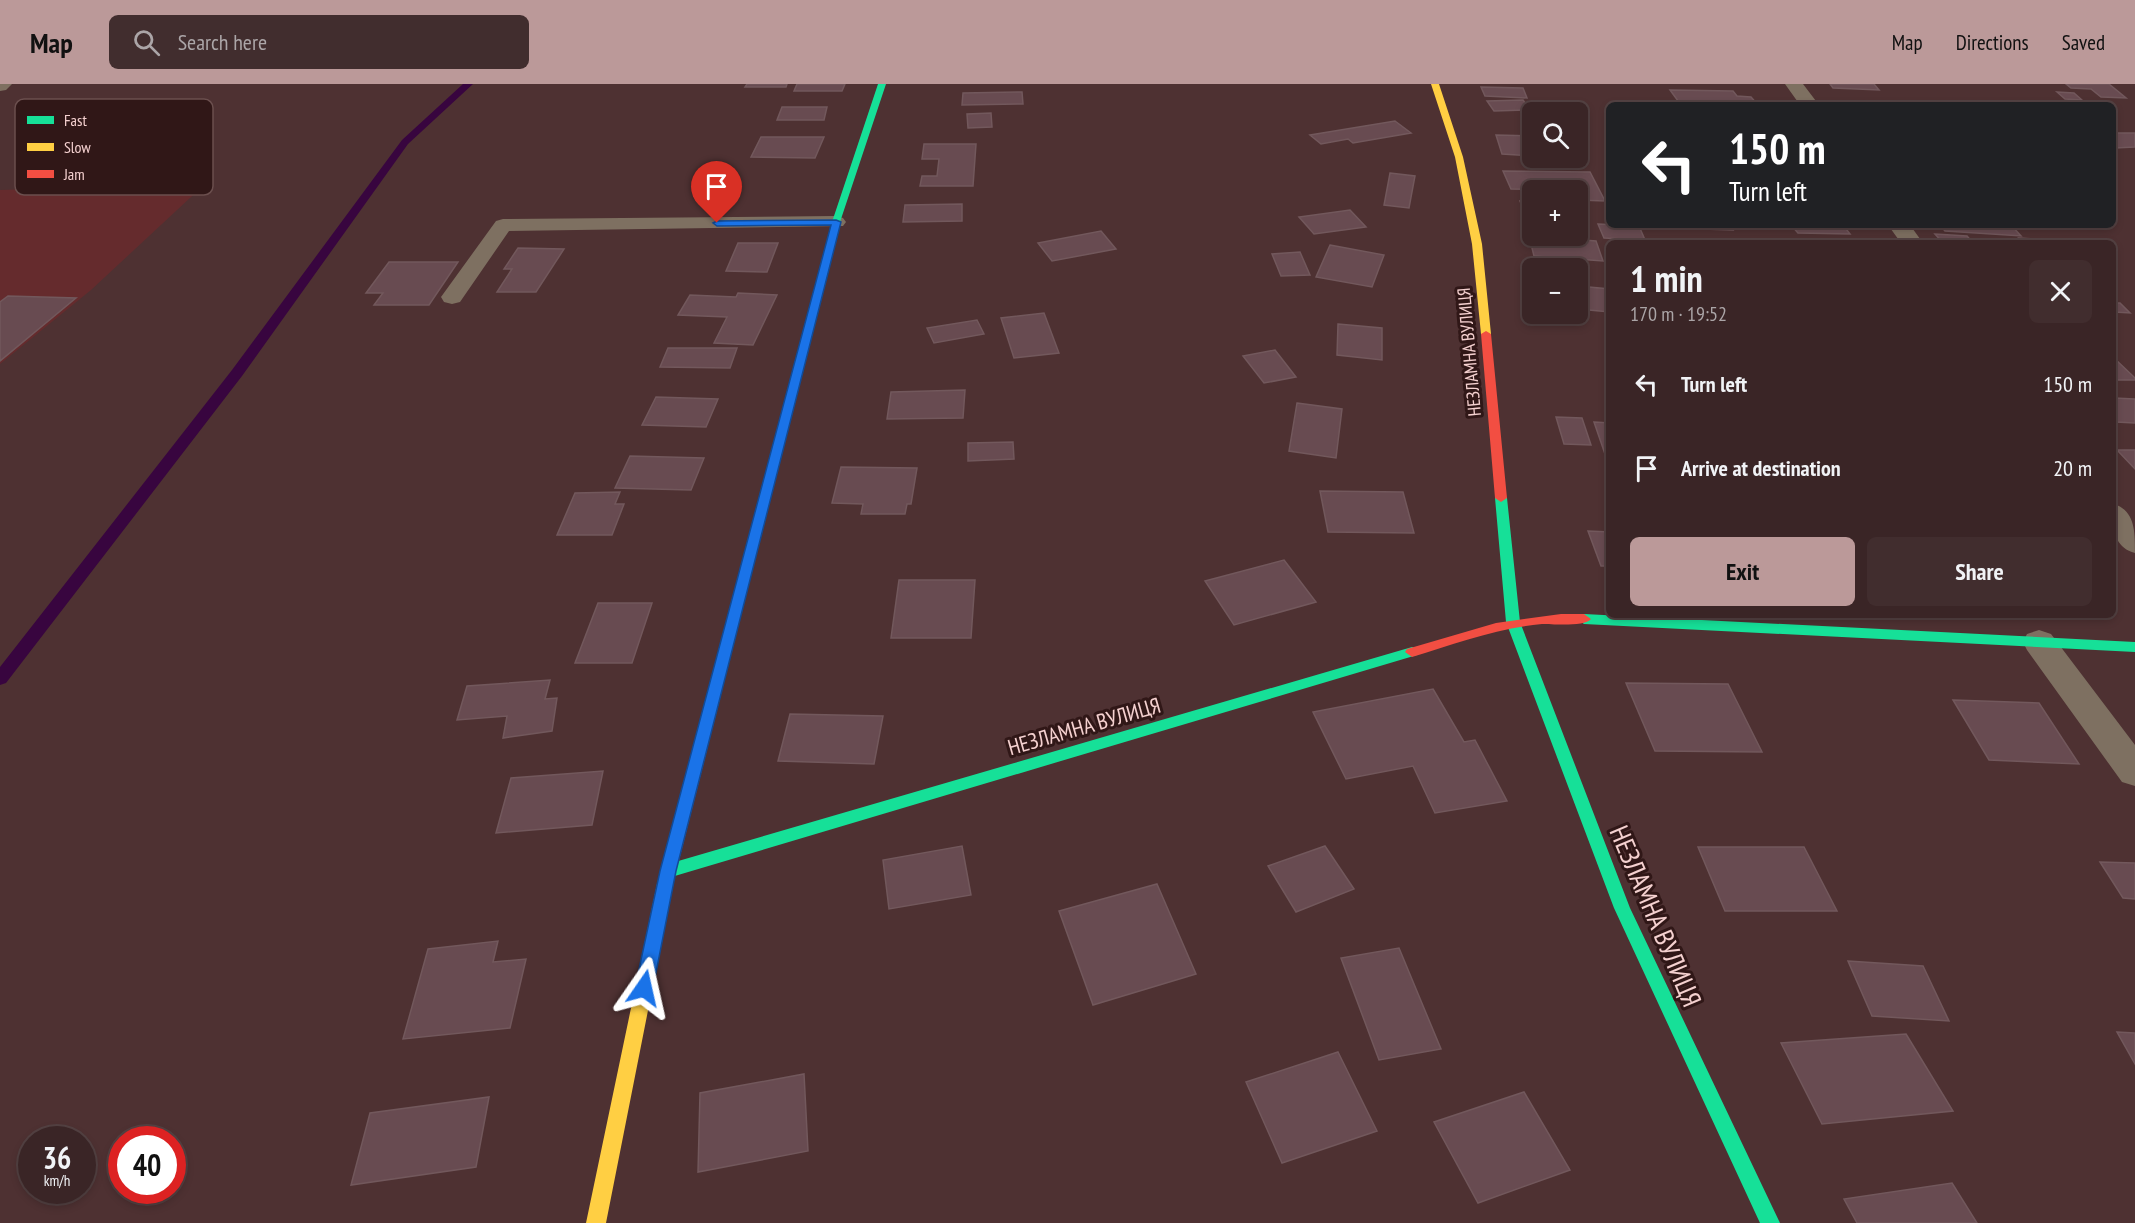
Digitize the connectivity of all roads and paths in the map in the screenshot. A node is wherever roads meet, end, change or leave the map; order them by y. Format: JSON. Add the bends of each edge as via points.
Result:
{"nodes":[{"id":1,"x":882,"y":84,"type":"edge"},
{"id":2,"x":1435,"y":84,"type":"edge"},
{"id":3,"x":1794,"y":84,"type":"edge"},
{"id":4,"x":1808,"y":102,"type":"edge"},
{"id":5,"x":836,"y":222,"type":"junction"},
{"id":6,"x":452,"y":297,"type":"dead end"},
{"id":7,"x":2116,"y":517,"type":"edge"},
{"id":8,"x":2135,"y":543,"type":"edge"},
{"id":9,"x":1513,"y":622,"type":"junction"},
{"id":10,"x":2039,"y":642,"type":"junction"},
{"id":11,"x":2135,"y":647,"type":"edge"},
{"id":12,"x":2135,"y":772,"type":"edge"},
{"id":13,"x":668,"y":871,"type":"junction"},
{"id":14,"x":596,"y":1223,"type":"edge"},
{"id":15,"x":1770,"y":1223,"type":"edge"}],
"edges":[{"from":1,"to":5,"type":"street"},
{"from":2,"to":9,"type":"street","name":"НЕЗЛАМНА ВУЛИЦЯ","via":[[1459,157],[1477,244]]},
{"from":3,"to":4,"type":"street"},
{"from":5,"to":6,"type":"lane","via":[[503,225]]},
{"from":5,"to":13,"type":"street"},
{"from":7,"to":8,"type":"street"},
{"from":9,"to":10,"type":"street","via":[[1553,616]]},
{"from":9,"to":13,"type":"street","name":"НЕЗЛАМНА ВУЛИЦЯ"},
{"from":9,"to":15,"type":"street","name":"НЕЗЛАМНА ВУЛИЦЯ","via":[[1622,908]]},
{"from":10,"to":11,"type":"street"},
{"from":10,"to":12,"type":"street"},
{"from":13,"to":14,"type":"street"}]}
